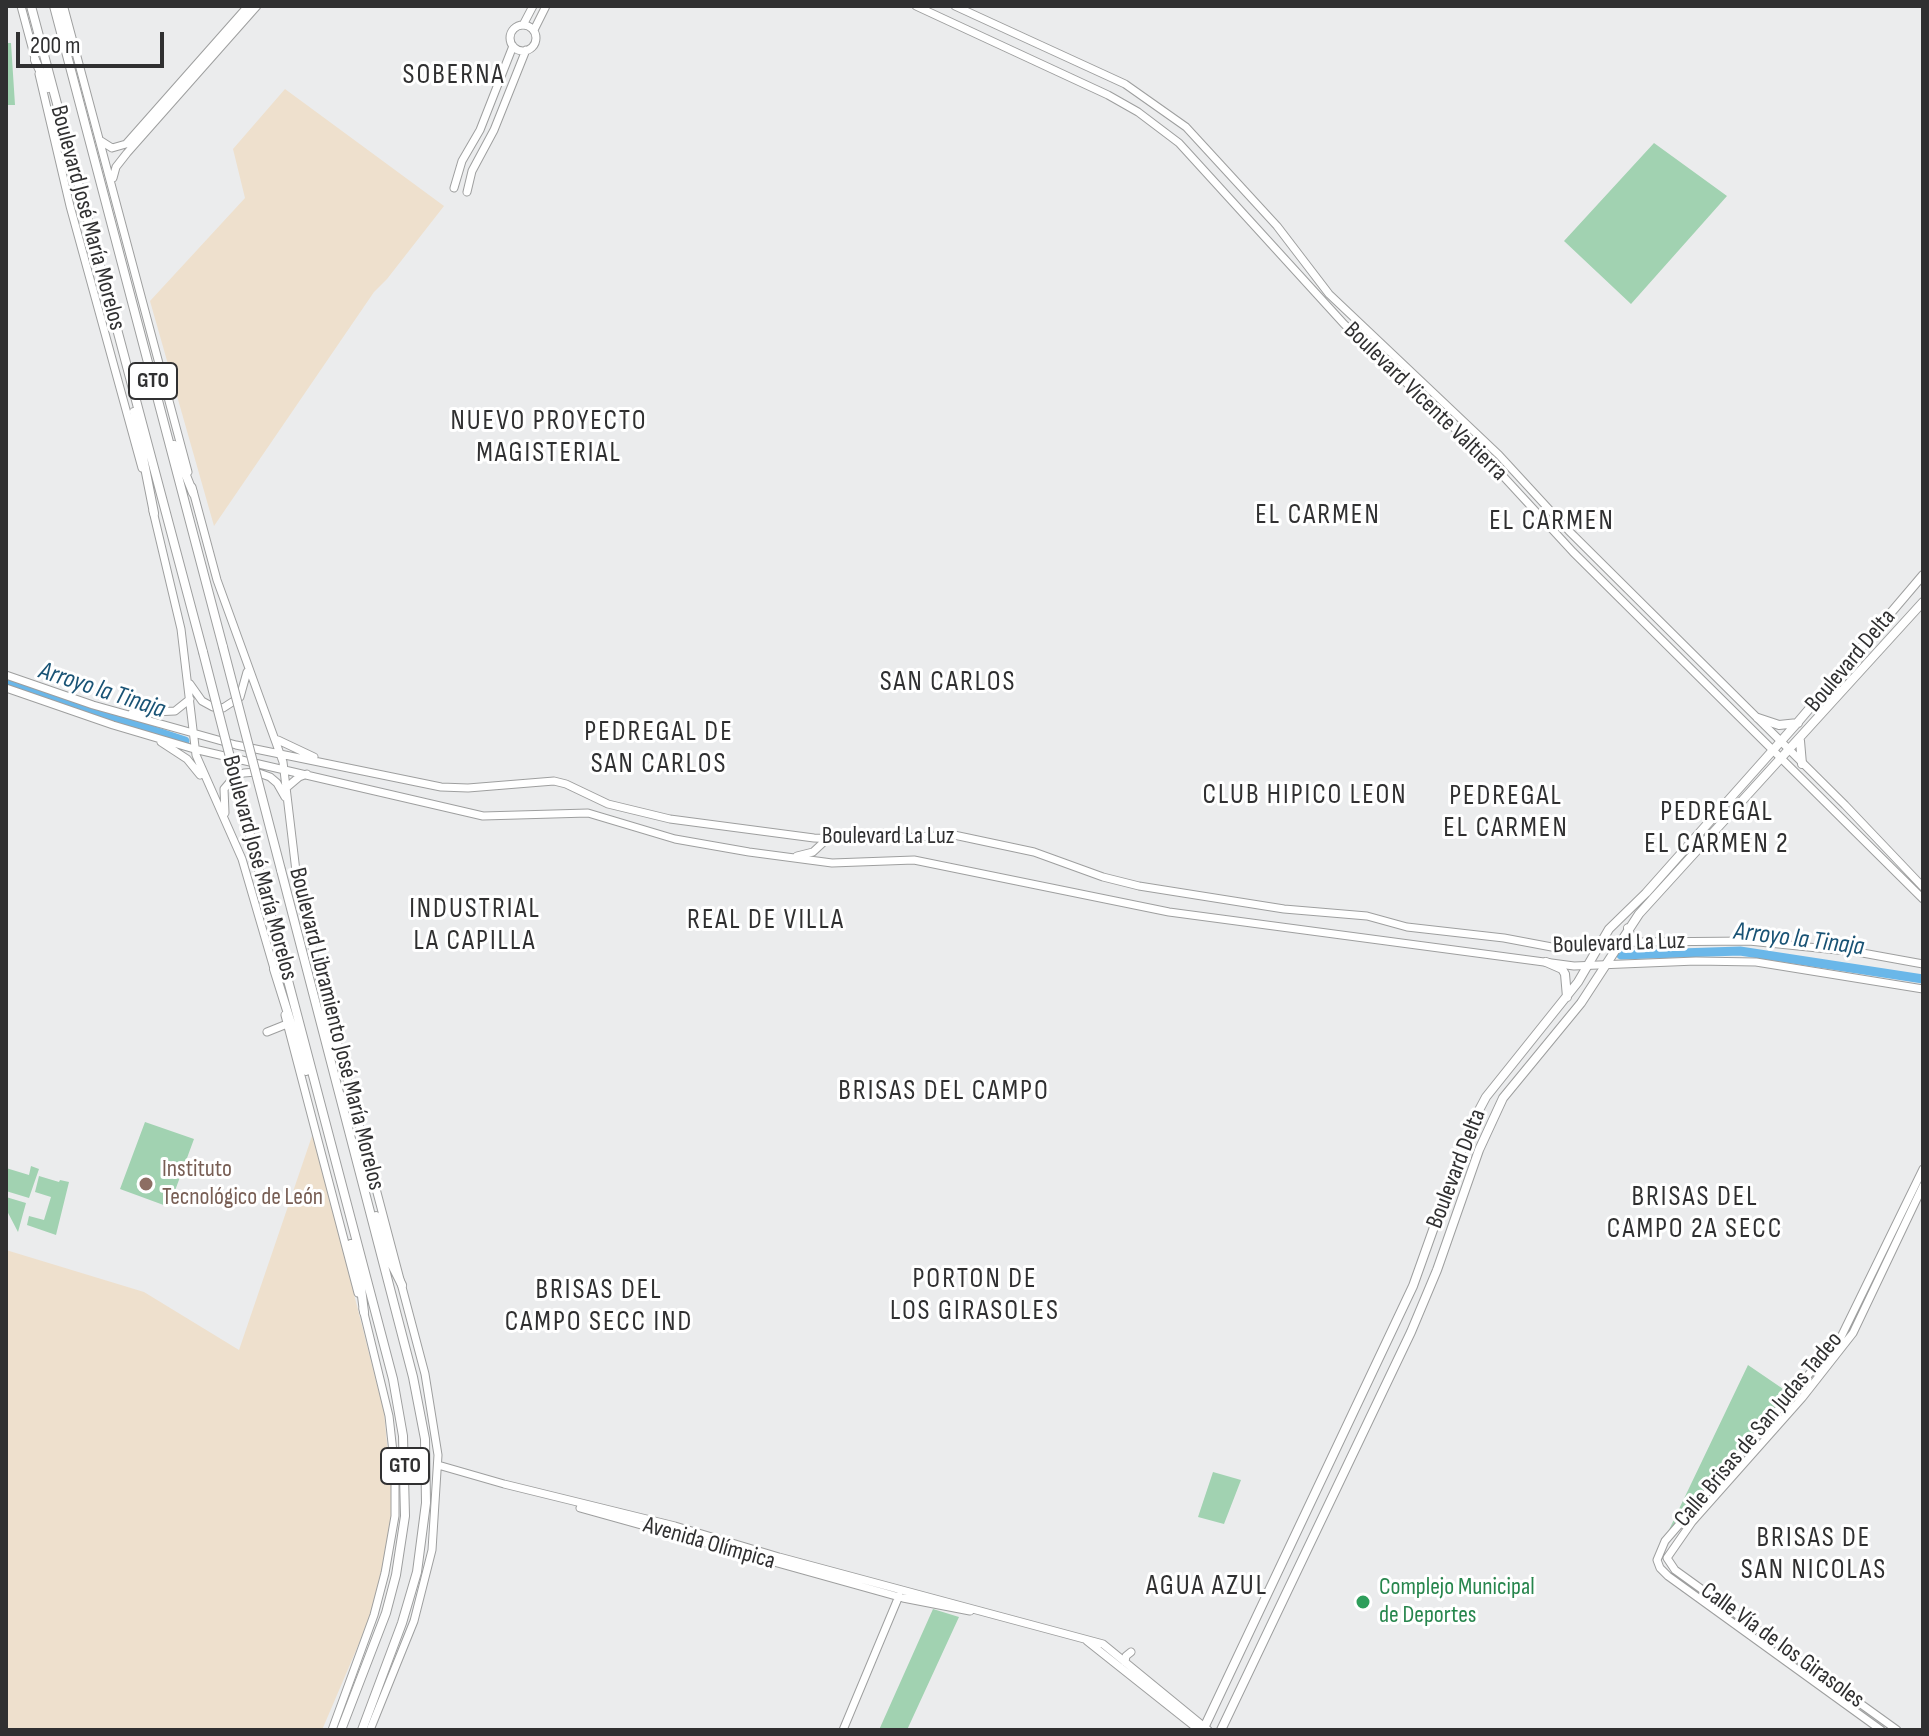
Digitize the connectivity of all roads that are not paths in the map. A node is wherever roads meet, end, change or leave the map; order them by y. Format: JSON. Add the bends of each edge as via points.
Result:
{"nodes":[{"id":1,"x":21,"y":6,"type":"edge"},
{"id":2,"x":31,"y":6,"type":"edge"},
{"id":3,"x":54,"y":6,"type":"edge"},
{"id":4,"x":62,"y":6,"type":"edge"},
{"id":5,"x":248,"y":6,"type":"edge"},
{"id":6,"x":257,"y":6,"type":"edge"},
{"id":7,"x":533,"y":6,"type":"edge"},
{"id":8,"x":546,"y":6,"type":"edge"},
{"id":9,"x":916,"y":6,"type":"edge"},
{"id":10,"x":955,"y":6,"type":"edge"},
{"id":11,"x":523,"y":25,"type":"junction"},
{"id":12,"x":534,"y":30,"type":"junction"},
{"id":13,"x":1008,"y":31,"type":"junction"},
{"id":14,"x":513,"y":46,"type":"junction"},
{"id":15,"x":1001,"y":46,"type":"junction"},
{"id":16,"x":526,"y":50,"type":"junction"},
{"id":17,"x":212,"y":52,"type":"junction"},
{"id":18,"x":35,"y":60,"type":"junction"},
{"id":19,"x":84,"y":115,"type":"junction"},
{"id":20,"x":60,"y":117,"type":"junction"},
{"id":21,"x":480,"y":130,"type":"junction"},
{"id":22,"x":491,"y":136,"type":"junction"},
{"id":23,"x":101,"y":141,"type":"junction"},
{"id":24,"x":112,"y":184,"type":"junction"},
{"id":25,"x":454,"y":188,"type":"dead end"},
{"id":26,"x":467,"y":192,"type":"dead end"},
{"id":27,"x":133,"y":387,"type":"junction"},
{"id":28,"x":161,"y":412,"type":"junction"},
{"id":29,"x":193,"y":493,"type":"junction"},
{"id":30,"x":154,"y":513,"type":"junction"},
{"id":31,"x":1923,"y":575,"type":"edge"},
{"id":32,"x":1923,"y":602,"type":"edge"},
{"id":33,"x":1888,"y":618,"type":"junction"},
{"id":34,"x":1901,"y":627,"type":"junction"},
{"id":35,"x":1858,"y":651,"type":"junction"},
{"id":36,"x":1867,"y":665,"type":"junction"},
{"id":37,"x":248,"y":669,"type":"junction"},
{"id":38,"x":6,"y":675,"type":"edge"},
{"id":39,"x":189,"y":682,"type":"junction"},
{"id":40,"x":6,"y":688,"type":"edge"},
{"id":41,"x":190,"y":699,"type":"junction"},
{"id":42,"x":124,"y":714,"type":"junction"},
{"id":43,"x":1758,"y":718,"type":"junction"},
{"id":44,"x":1798,"y":722,"type":"junction"},
{"id":45,"x":192,"y":733,"type":"junction"},
{"id":46,"x":152,"y":737,"type":"junction"},
{"id":47,"x":277,"y":739,"type":"junction"},
{"id":48,"x":1801,"y":739,"type":"junction"},
{"id":49,"x":1777,"y":746,"type":"junction"},
{"id":50,"x":194,"y":749,"type":"junction"},
{"id":51,"x":281,"y":755,"type":"junction"},
{"id":52,"x":1786,"y":755,"type":"junction"},
{"id":53,"x":331,"y":763,"type":"junction"},
{"id":54,"x":1802,"y":764,"type":"junction"},
{"id":55,"x":285,"y":769,"type":"junction"},
{"id":56,"x":309,"y":774,"type":"junction"},
{"id":57,"x":1746,"y":780,"type":"junction"},
{"id":58,"x":210,"y":787,"type":"junction"},
{"id":59,"x":1754,"y":787,"type":"junction"},
{"id":60,"x":286,"y":788,"type":"junction"},
{"id":61,"x":287,"y":802,"type":"junction"},
{"id":62,"x":608,"y":804,"type":"junction"},
{"id":63,"x":605,"y":818,"type":"junction"},
{"id":64,"x":231,"y":835,"type":"junction"},
{"id":65,"x":1696,"y":835,"type":"junction"},
{"id":66,"x":814,"y":838,"type":"junction"},
{"id":67,"x":827,"y":839,"type":"junction"},
{"id":68,"x":1705,"y":843,"type":"junction"},
{"id":69,"x":817,"y":848,"type":"junction"},
{"id":70,"x":787,"y":858,"type":"junction"},
{"id":71,"x":816,"y":862,"type":"junction"},
{"id":72,"x":1923,"y":887,"type":"edge"},
{"id":73,"x":1923,"y":899,"type":"edge"},
{"id":74,"x":1628,"y":928,"type":"junction"},
{"id":75,"x":1638,"y":942,"type":"junction"},
{"id":76,"x":1618,"y":944,"type":"junction"},
{"id":77,"x":1599,"y":945,"type":"junction"},
{"id":78,"x":1546,"y":962,"type":"junction"},
{"id":79,"x":1923,"y":964,"type":"edge"},
{"id":80,"x":1588,"y":966,"type":"junction"},
{"id":81,"x":1607,"y":966,"type":"junction"},
{"id":82,"x":274,"y":969,"type":"junction"},
{"id":83,"x":320,"y":980,"type":"junction"},
{"id":84,"x":1923,"y":989,"type":"edge"},
{"id":85,"x":1567,"y":997,"type":"junction"},
{"id":86,"x":287,"y":1024,"type":"junction"},
{"id":87,"x":267,"y":1032,"type":"dead end"},
{"id":88,"x":338,"y":1085,"type":"junction"},
{"id":89,"x":320,"y":1103,"type":"junction"},
{"id":90,"x":1923,"y":1169,"type":"edge"},
{"id":91,"x":1923,"y":1186,"type":"edge"},
{"id":92,"x":365,"y":1189,"type":"junction"},
{"id":93,"x":345,"y":1199,"type":"junction"},
{"id":94,"x":1444,"y":1202,"type":"junction"},
{"id":95,"x":1459,"y":1209,"type":"junction"},
{"id":96,"x":1434,"y":1229,"type":"junction"},
{"id":97,"x":1449,"y":1237,"type":"junction"},
{"id":98,"x":402,"y":1285,"type":"junction"},
{"id":99,"x":364,"y":1312,"type":"junction"},
{"id":100,"x":1798,"y":1395,"type":"junction"},
{"id":101,"x":438,"y":1465,"type":"junction"},
{"id":102,"x":437,"y":1482,"type":"junction"},
{"id":103,"x":1657,"y":1560,"type":"joint"},
{"id":104,"x":1667,"y":1561,"type":"joint"},
{"id":105,"x":901,"y":1593,"type":"junction"},
{"id":106,"x":1085,"y":1640,"type":"junction"},
{"id":107,"x":1131,"y":1652,"type":"dead end"},
{"id":108,"x":1125,"y":1662,"type":"junction"},
{"id":109,"x":351,"y":1679,"type":"junction"},
{"id":110,"x":354,"y":1699,"type":"junction"},
{"id":111,"x":1204,"y":1729,"type":"edge"},
{"id":112,"x":336,"y":1730,"type":"edge"},
{"id":113,"x":362,"y":1730,"type":"edge"},
{"id":114,"x":370,"y":1730,"type":"edge"},
{"id":115,"x":843,"y":1730,"type":"edge"},
{"id":116,"x":1221,"y":1730,"type":"edge"},
{"id":117,"x":1881,"y":1730,"type":"edge"},
{"id":118,"x":1897,"y":1730,"type":"edge"}],
"edges":[{"from":1,"to":18,"type":"street","name":"Boulevard Libramiento José María Morelos"},
{"from":2,"to":20,"type":"main road","name":"Boulevard José María Morelos","number":"GTO"},
{"from":3,"to":19,"type":"main road","name":"Boulevard José María Morelos","number":"GTO"},
{"from":4,"to":19,"type":"main road"},
{"from":4,"to":23,"type":"street","name":"Boulevard Libramiento José María Morelos"},
{"from":5,"to":17,"type":"street"},
{"from":6,"to":17,"type":"street"},
{"from":7,"to":11,"type":"street"},
{"from":8,"to":12,"type":"street"},
{"from":9,"to":15,"type":"street","name":"Boulevard Vicente Valtierra"},
{"from":10,"to":13,"type":"street","name":"Boulevard Vicente Valtierra"},
{"from":11,"to":12,"type":"street"},
{"from":11,"to":14,"type":"street","via":[[511,32]]},
{"from":12,"to":16,"type":"street","via":[[535,42]]},
{"from":13,"to":15,"type":"street"},
{"from":13,"to":43,"type":"street","name":"Boulevard Vicente Valtierra","via":[[1125,84],[1186,127],[1277,226],[1329,294],[1497,453]]},
{"from":14,"to":16,"type":"street"},
{"from":14,"to":21,"type":"street"},
{"from":15,"to":49,"type":"street","name":"Boulevard Vicente Valtierra","via":[[1097,89],[1187,150],[1344,324]]},
{"from":16,"to":22,"type":"street"},
{"from":17,"to":23,"type":"street","via":[[126,144],[112,148]]},
{"from":17,"to":24,"type":"street","via":[[116,167]]},
{"from":18,"to":20,"type":"main road"},
{"from":18,"to":30,"type":"street","name":"Boulevard Libramiento José María Morelos"},
{"from":19,"to":28,"type":"main road","name":"Boulevard José María Morelos","number":"GTO"},
{"from":20,"to":27,"type":"main road","name":"Boulevard José María Morelos","number":"GTO"},
{"from":21,"to":22,"type":"street"},
{"from":21,"to":25,"type":"street"},
{"from":22,"to":26,"type":"street"},
{"from":23,"to":24,"type":"street","name":"Boulevard Libramiento José María Morelos"},
{"from":24,"to":29,"type":"street","name":"Boulevard Libramiento José María Morelos"},
{"from":27,"to":30,"type":"main road"},
{"from":27,"to":89,"type":"main road","name":"Boulevard José María Morelos","number":"GTO","bridge":true},
{"from":28,"to":29,"type":"main road"},
{"from":28,"to":88,"type":"main road","name":"Boulevard José María Morelos","number":"GTO","bridge":true},
{"from":29,"to":37,"type":"street","name":"Boulevard Libramiento José María Morelos"},
{"from":30,"to":39,"type":"street","name":"Boulevard Libramiento José María Morelos"},
{"from":31,"to":33,"type":"main road","name":"Boulevard Delta"},
{"from":32,"to":34,"type":"main road","name":"Boulevard Delta"},
{"from":33,"to":34,"type":"main road","via":[[1890,629]]},
{"from":33,"to":35,"type":"main road","name":"Boulevard Delta"},
{"from":34,"to":36,"type":"main road","name":"Boulevard Delta"},
{"from":35,"to":36,"type":"main road","via":[[1868,653]]},
{"from":35,"to":44,"type":"main road","name":"Boulevard Delta"},
{"from":36,"to":48,"type":"main road","name":"Boulevard Delta"},
{"from":37,"to":39,"type":"street","via":[[240,697],[223,708],[202,701]]},
{"from":37,"to":47,"type":"street","name":"Boulevard Libramiento José María Morelos"},
{"from":38,"to":42,"type":"street","name":"Boulevard La Luz"},
{"from":39,"to":41,"type":"street","name":"Boulevard Libramiento José María Morelos"},
{"from":40,"to":46,"type":"street","name":"Boulevard La Luz"},
{"from":41,"to":42,"type":"street","via":[[167,713]]},
{"from":41,"to":45,"type":"street","name":"Boulevard Libramiento José María Morelos"},
{"from":42,"to":45,"type":"street","name":"Boulevard La Luz"},
{"from":43,"to":44,"type":"main road","via":[[1779,725]]},
{"from":43,"to":49,"type":"street","name":"Boulevard Vicente Valtierra"},
{"from":44,"to":49,"type":"main road","name":"Boulevard Delta"},
{"from":45,"to":50,"type":"street","name":"Boulevard Libramiento José María Morelos"},
{"from":45,"to":51,"type":"street","name":"Boulevard La Luz"},
{"from":46,"to":50,"type":"street","name":"Boulevard La Luz"},
{"from":46,"to":58,"type":"street","via":[[187,759]]},
{"from":47,"to":51,"type":"street","name":"Boulevard Libramiento José María Morelos"},
{"from":47,"to":53,"type":"street"},
{"from":48,"to":52,"type":"main road","name":"Boulevard Delta"},
{"from":48,"to":54,"type":"main road"},
{"from":49,"to":52,"type":"street","name":"Boulevard Vicente Valtierra"},
{"from":49,"to":57,"type":"main road","name":"Boulevard Delta"},
{"from":50,"to":55,"type":"street","name":"Boulevard La Luz"},
{"from":50,"to":58,"type":"street","name":"Boulevard Libramiento José María Morelos"},
{"from":51,"to":53,"type":"street","name":"Boulevard La Luz"},
{"from":51,"to":55,"type":"street","name":"Boulevard Libramiento José María Morelos"},
{"from":52,"to":54,"type":"street","name":"Boulevard Vicente Valtierra"},
{"from":52,"to":59,"type":"main road","name":"Boulevard Delta"},
{"from":52,"to":73,"type":"street","name":"Boulevard Vicente Valtierra"},
{"from":53,"to":62,"type":"street","name":"Boulevard La Luz","via":[[451,788],[554,781]]},
{"from":54,"to":72,"type":"street","name":"Boulevard Vicente Valtierra"},
{"from":55,"to":56,"type":"street","name":"Boulevard La Luz"},
{"from":55,"to":60,"type":"street","name":"Boulevard Libramiento José María Morelos"},
{"from":56,"to":60,"type":"street"},
{"from":56,"to":63,"type":"street","name":"Boulevard La Luz","via":[[483,816],[588,813]]},
{"from":57,"to":59,"type":"main road"},
{"from":57,"to":65,"type":"main road","name":"Boulevard Delta"},
{"from":58,"to":64,"type":"street","name":"Boulevard Libramiento José María Morelos"},
{"from":59,"to":68,"type":"main road","name":"Boulevard Delta"},
{"from":60,"to":61,"type":"street","name":"Boulevard Libramiento José María Morelos"},
{"from":61,"to":64,"type":"street","via":[[270,777],[256,772],[235,776],[223,797]]},
{"from":61,"to":83,"type":"street","name":"Boulevard Libramiento José María Morelos","via":[[299,896]]},
{"from":62,"to":63,"type":"street"},
{"from":62,"to":66,"type":"street","name":"Boulevard La Luz","via":[[697,824]]},
{"from":63,"to":70,"type":"street","name":"Boulevard La Luz","via":[[675,839]]},
{"from":64,"to":82,"type":"street","name":"Boulevard Libramiento José María Morelos"},
{"from":65,"to":68,"type":"main road"},
{"from":65,"to":77,"type":"main road","name":"Boulevard Delta"},
{"from":66,"to":67,"type":"street","name":"Boulevard La Luz"},
{"from":66,"to":69,"type":"street"},
{"from":67,"to":69,"type":"street"},
{"from":67,"to":77,"type":"street","name":"Boulevard La Luz","via":[[954,835],[1037,853],[1122,883],[1199,897],[1367,916],[1407,927],[1557,948]]},
{"from":68,"to":74,"type":"main road","name":"Boulevard Delta"},
{"from":69,"to":70,"type":"street"},
{"from":69,"to":71,"type":"street"},
{"from":70,"to":71,"type":"street","name":"Boulevard La Luz"},
{"from":71,"to":78,"type":"street","name":"Boulevard La Luz","via":[[923,861],[1169,912]]},
{"from":74,"to":75,"type":"main road"},
{"from":74,"to":76,"type":"main road","name":"Boulevard Delta"},
{"from":75,"to":76,"type":"street","name":"Boulevard La Luz"},
{"from":75,"to":79,"type":"street","name":"Boulevard La Luz","via":[[1749,941]]},
{"from":76,"to":77,"type":"street","name":"Boulevard La Luz"},
{"from":76,"to":81,"type":"main road","name":"Boulevard Delta"},
{"from":77,"to":80,"type":"main road","name":"Boulevard Delta"},
{"from":78,"to":80,"type":"street","name":"Boulevard La Luz"},
{"from":78,"to":85,"type":"main road","via":[[1562,969]]},
{"from":80,"to":81,"type":"street","name":"Boulevard La Luz"},
{"from":80,"to":85,"type":"main road","name":"Boulevard Delta"},
{"from":81,"to":84,"type":"street","name":"Boulevard La Luz","via":[[1756,962]]},
{"from":81,"to":95,"type":"main road","name":"Boulevard Delta","via":[[1503,1098]]},
{"from":82,"to":86,"type":"street","name":"Boulevard Libramiento José María Morelos"},
{"from":82,"to":89,"type":"main road"},
{"from":83,"to":88,"type":"main road"},
{"from":83,"to":98,"type":"street","name":"Boulevard Libramiento José María Morelos"},
{"from":85,"to":94,"type":"main road","name":"Boulevard Delta","via":[[1486,1097]]},
{"from":86,"to":87,"type":"street"},
{"from":86,"to":99,"type":"street","name":"Boulevard Libramiento José María Morelos"},
{"from":88,"to":92,"type":"main road","name":"Boulevard José María Morelos","number":"GTO"},
{"from":89,"to":93,"type":"main road","name":"Boulevard José María Morelos","number":"GTO"},
{"from":90,"to":100,"type":"street","name":"Calle Brisas de San Judas Tadeo","via":[[1845,1329]]},
{"from":91,"to":100,"type":"street","name":"Calle Brisas de San Judas Tadeo","via":[[1858,1325]]},
{"from":92,"to":98,"type":"main road"},
{"from":92,"to":113,"type":"main road","name":"Boulevard José María Morelos","number":"GTO","via":[[421,1413],[426,1491],[417,1572]]},
{"from":93,"to":99,"type":"main road"},
{"from":93,"to":110,"type":"main road","name":"Boulevard José María Morelos","number":"GTO","via":[[396,1393],[406,1477],[396,1575]]},
{"from":94,"to":95,"type":"main road","via":[[1447,1216]]},
{"from":94,"to":96,"type":"main road","name":"Boulevard Delta"},
{"from":95,"to":97,"type":"main road","name":"Boulevard Delta"},
{"from":96,"to":97,"type":"main road","via":[[1446,1228]]},
{"from":96,"to":111,"type":"main road","name":"Boulevard Delta","via":[[1372,1378]]},
{"from":97,"to":116,"type":"main road","name":"Boulevard Delta","via":[[1411,1332]]},
{"from":98,"to":101,"type":"street","name":"Boulevard Libramiento José María Morelos","via":[[427,1384]]},
{"from":99,"to":109,"type":"street","name":"Boulevard Libramiento José María Morelos","via":[[389,1416],[395,1505],[383,1583]]},
{"from":100,"to":103,"type":"street","name":"Calle Brisas de San Judas Tadeo","via":[[1672,1532]]},
{"from":100,"to":104,"type":"street","name":"Calle Brisas de San Judas Tadeo","via":[[1692,1522]]},
{"from":101,"to":102,"type":"street","name":"Boulevard Libramiento José María Morelos"},
{"from":101,"to":105,"type":"street","name":"Avenida Olímpica","via":[[675,1526]]},
{"from":102,"to":105,"type":"street","name":"Avenida Olímpica","via":[[449,1475],[471,1479]]},
{"from":102,"to":114,"type":"street","name":"Boulevard Libramiento José María Morelos","via":[[432,1550],[414,1621]]},
{"from":103,"to":117,"type":"street","name":"Calle Vía de los Girasoles","via":[[1668,1576]]},
{"from":104,"to":118,"type":"street","name":"Calle Vía de los Girasoles"},
{"from":105,"to":106,"type":"street","name":"Avenida Olímpica"},
{"from":105,"to":115,"type":"street"},
{"from":106,"to":108,"type":"street","name":"Avenida Olímpica","via":[[1103,1644]]},
{"from":106,"to":111,"type":"street","name":"Avenida Olímpica"},
{"from":107,"to":108,"type":"street"},
{"from":108,"to":111,"type":"street","name":"Avenida Olímpica"},
{"from":109,"to":110,"type":"main road"},
{"from":109,"to":112,"type":"street","name":"Boulevard Libramiento José María Morelos"},
{"from":110,"to":112,"type":"main road","name":"Boulevard José María Morelos","number":"GTO"}]}
